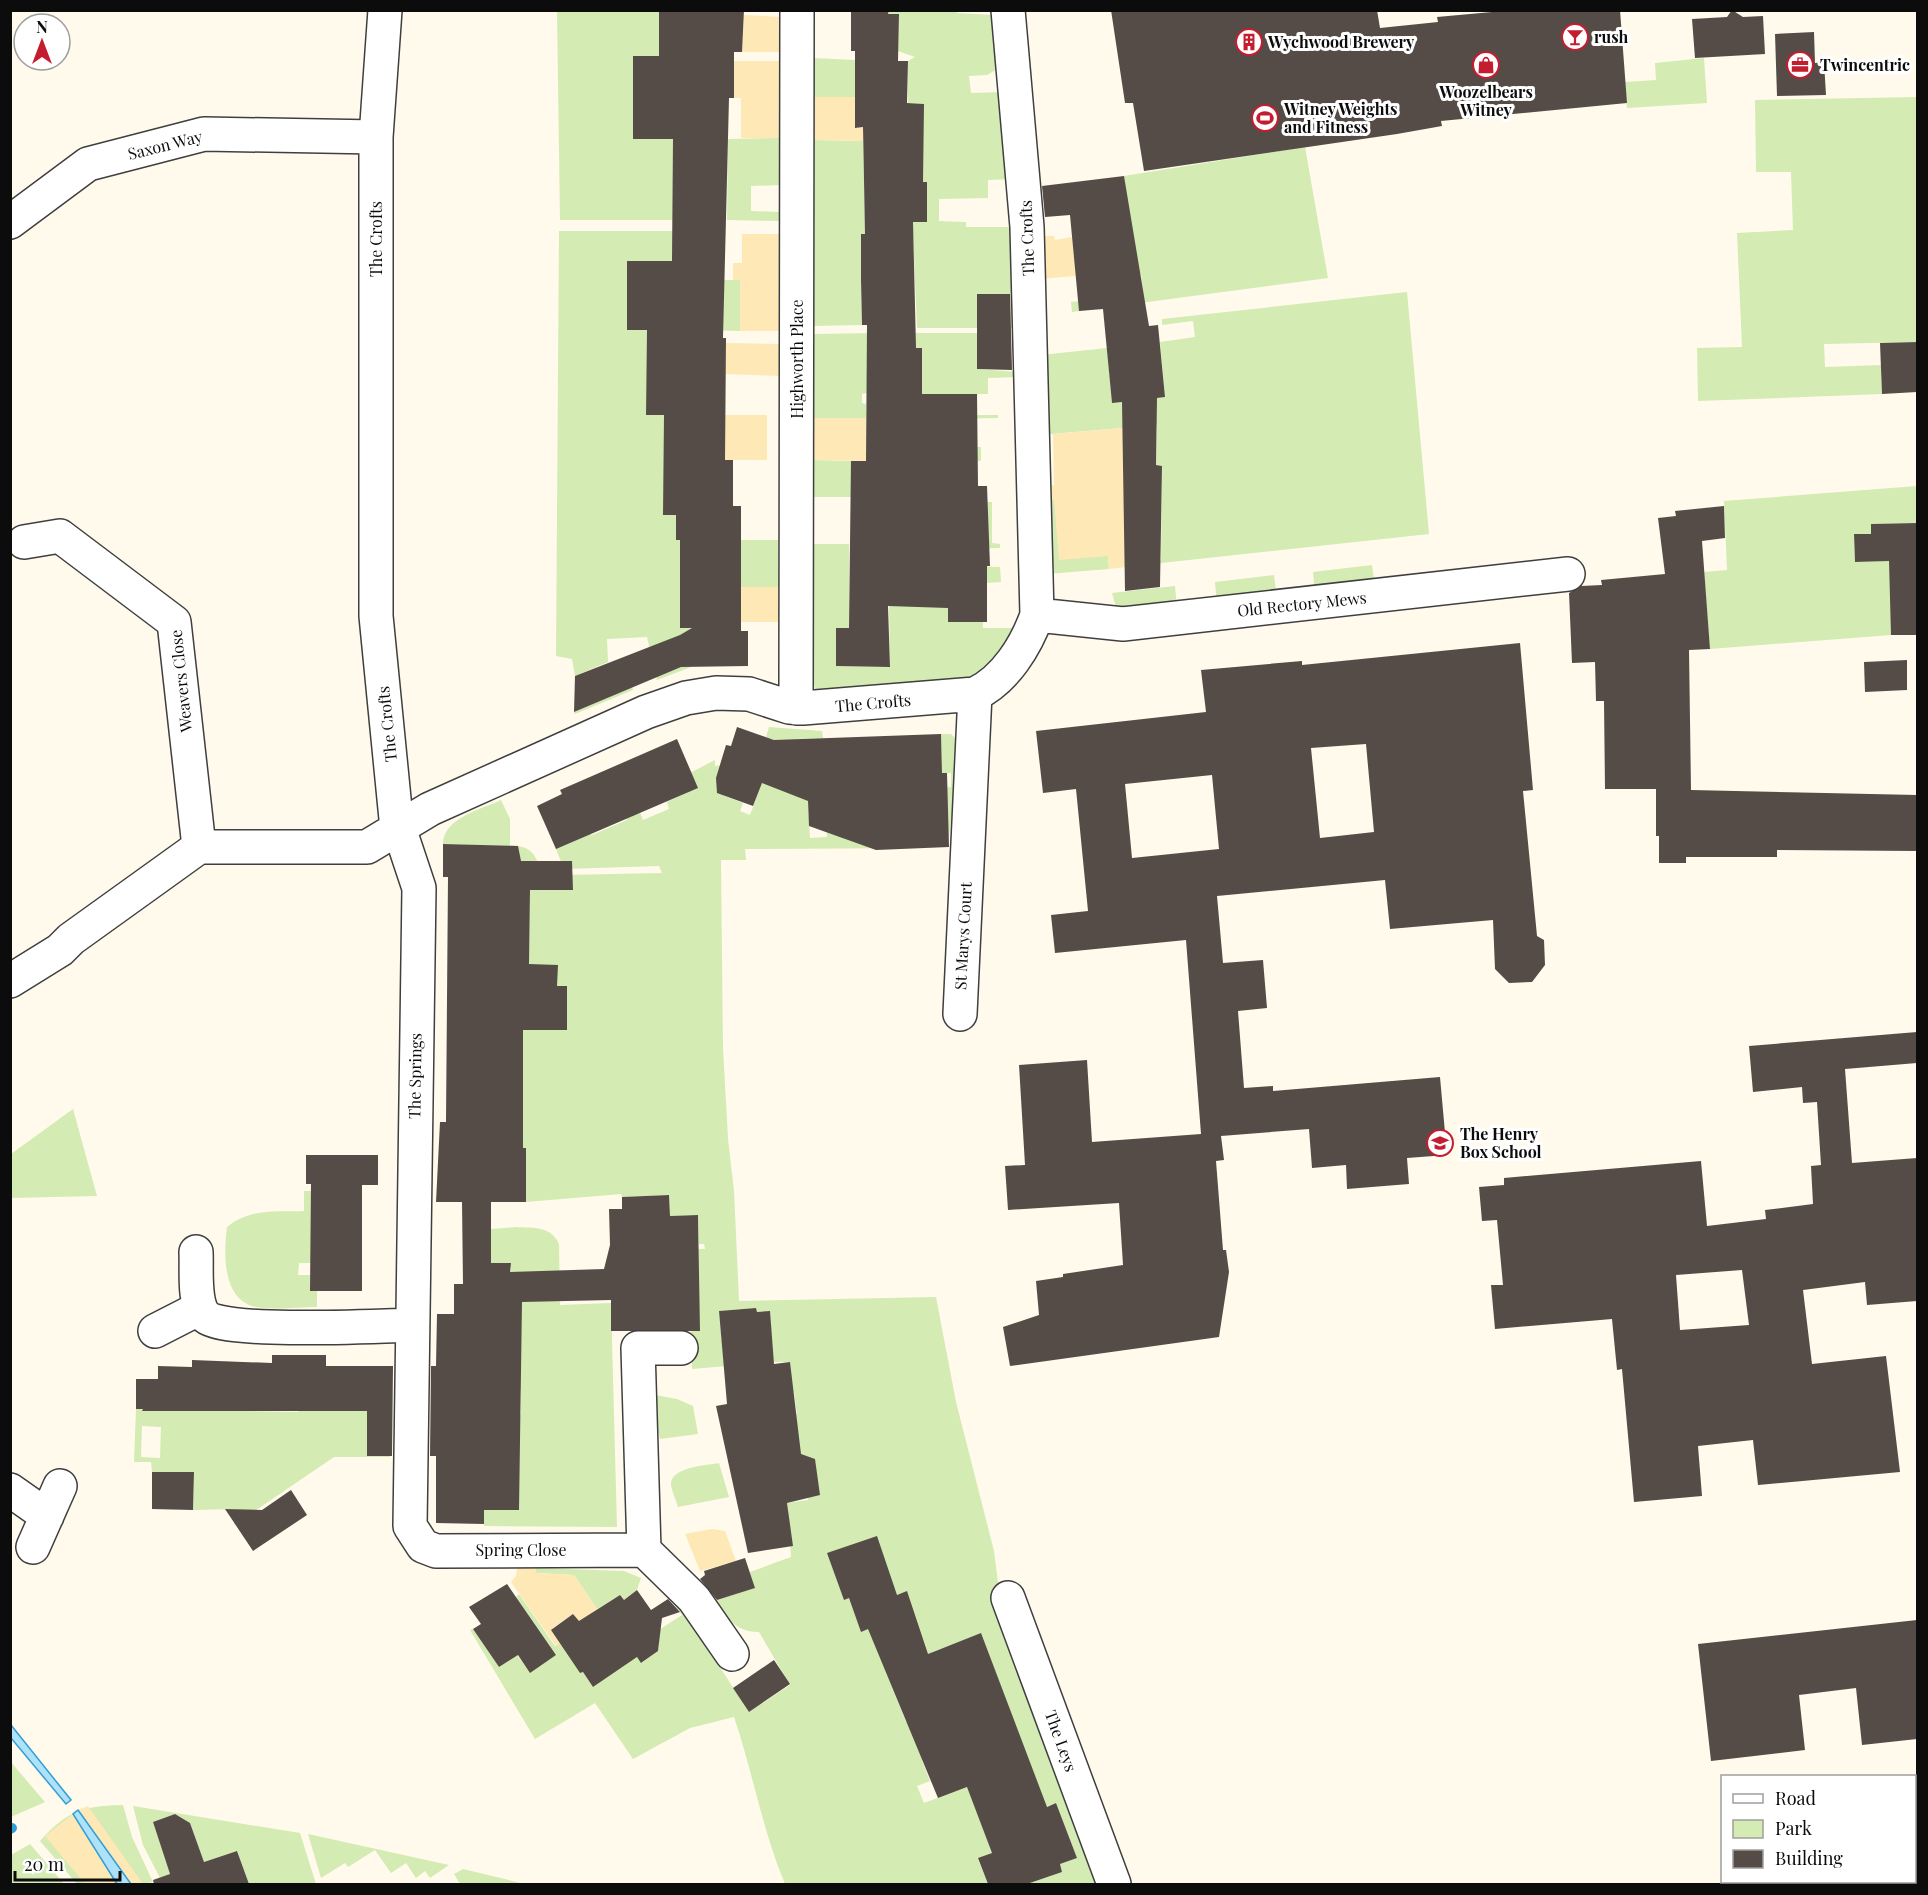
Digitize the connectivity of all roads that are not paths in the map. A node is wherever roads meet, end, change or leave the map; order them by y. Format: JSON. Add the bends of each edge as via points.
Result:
{"nodes":[{"id":1,"x":385,"y":10,"type":"edge"},
{"id":2,"x":797,"y":10,"type":"edge"},
{"id":3,"x":1008,"y":10,"type":"edge"},
{"id":4,"x":376,"y":137,"type":"junction"},
{"id":5,"x":10,"y":222,"type":"edge"},
{"id":6,"x":24,"y":542,"type":"dead end"},
{"id":7,"x":1568,"y":574,"type":"dead end"},
{"id":8,"x":1037,"y":615,"type":"junction"},
{"id":9,"x":975,"y":694,"type":"junction"},
{"id":10,"x":796,"y":708,"type":"junction"},
{"id":11,"x":400,"y":830,"type":"junction"},
{"id":12,"x":199,"y":847,"type":"junction"},
{"id":13,"x":10,"y":981,"type":"edge"},
{"id":14,"x":960,"y":1014,"type":"dead end"},
{"id":15,"x":196,"y":1252,"type":"dead end"},
{"id":16,"x":200,"y":1308,"type":"junction"},
{"id":17,"x":411,"y":1325,"type":"junction"},
{"id":18,"x":155,"y":1331,"type":"dead end"},
{"id":19,"x":681,"y":1348,"type":"dead end"},
{"id":20,"x":60,"y":1486,"type":"dead end"},
{"id":21,"x":10,"y":1490,"type":"edge"},
{"id":22,"x":47,"y":1516,"type":"junction"},
{"id":23,"x":410,"y":1526,"type":"joint"},
{"id":24,"x":33,"y":1547,"type":"dead end"},
{"id":25,"x":644,"y":1550,"type":"junction"},
{"id":26,"x":1008,"y":1598,"type":"dead end"},
{"id":27,"x":732,"y":1654,"type":"dead end"},
{"id":28,"x":1113,"y":1884,"type":"edge"}],
"edges":[{"from":1,"to":4,"type":"street","name":"The Crofts"},
{"from":2,"to":10,"type":"street","name":"Highworth Place"},
{"from":3,"to":8,"type":"street","name":"The Crofts","via":[[1027,227]]},
{"from":4,"to":5,"type":"street","name":"Saxon Way","via":[[204,134],[88,164]]},
{"from":4,"to":11,"type":"street","name":"The Crofts","via":[[376,616]]},
{"from":6,"to":12,"type":"street","name":"Weavers Close","via":[[60,536],[174,622]]},
{"from":7,"to":8,"type":"street","name":"Old Rectory Mews","via":[[1122,624]]},
{"from":8,"to":9,"type":"street","name":"The Crofts","via":[[1015,658],[988,688]]},
{"from":9,"to":10,"type":"street","name":"The Crofts"},
{"from":9,"to":14,"type":"street","name":"St Marys Court"},
{"from":10,"to":11,"type":"street","name":"The Crofts","via":[[749,694],[716,693],[686,698],[430,809]]},
{"from":11,"to":12,"type":"street","via":[[359,848]]},
{"from":11,"to":17,"type":"street","name":"The Springs","via":[[419,888]]},
{"from":12,"to":13,"type":"street","via":[[60,950]]},
{"from":15,"to":16,"type":"street"},
{"from":16,"to":17,"type":"street","via":[[208,1319],[240,1326]]},
{"from":16,"to":18,"type":"street"},
{"from":17,"to":23,"type":"street","name":"The Springs"},
{"from":19,"to":25,"type":"street","via":[[639,1348]]},
{"from":20,"to":22,"type":"street"},
{"from":21,"to":22,"type":"street"},
{"from":22,"to":24,"type":"street"},
{"from":23,"to":25,"type":"street","name":"Spring Close","via":[[423,1546],[436,1551]]},
{"from":25,"to":27,"type":"street","via":[[694,1599]]},
{"from":26,"to":28,"type":"street","name":"The Leys"}]}
